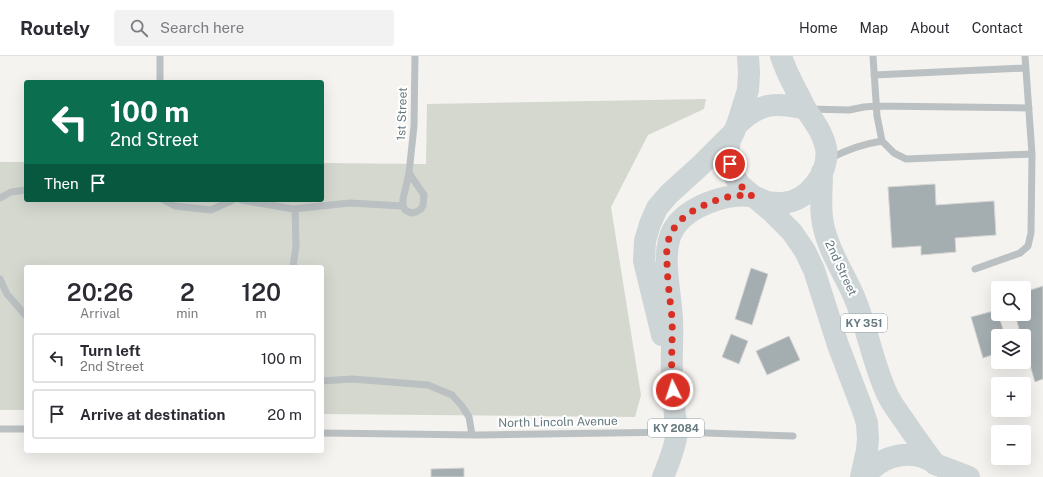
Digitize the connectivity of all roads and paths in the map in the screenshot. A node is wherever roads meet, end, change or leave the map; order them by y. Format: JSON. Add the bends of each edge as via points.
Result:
{"nodes":[{"id":1,"x":160,"y":56,"type":"edge"},
{"id":2,"x":415,"y":56,"type":"edge"},
{"id":3,"x":748,"y":56,"type":"edge"},
{"id":4,"x":781,"y":56,"type":"edge"},
{"id":5,"x":872,"y":56,"type":"edge"},
{"id":6,"x":1026,"y":56,"type":"edge"},
{"id":7,"x":1026,"y":68,"type":"junction"},
{"id":8,"x":874,"y":76,"type":"junction"},
{"id":9,"x":160,"y":80,"type":"edge"},
{"id":10,"x":876,"y":106,"type":"junction"},
{"id":11,"x":1029,"y":108,"type":"junction"},
{"id":12,"x":806,"y":109,"type":"junction"},
{"id":13,"x":736,"y":129,"type":"junction"},
{"id":14,"x":882,"y":141,"type":"junction"},
{"id":15,"x":1032,"y":154,"type":"junction"},
{"id":16,"x":824,"y":166,"type":"junction"},
{"id":17,"x":409,"y":173,"type":"junction"},
{"id":18,"x":24,"y":190,"type":"edge"},
{"id":19,"x":752,"y":196,"type":"junction"},
{"id":20,"x":0,"y":198,"type":"edge"},
{"id":21,"x":168,"y":202,"type":"edge"},
{"id":22,"x":229,"y":202,"type":"edge"},
{"id":23,"x":253,"y":202,"type":"edge"},
{"id":24,"x":403,"y":206,"type":"junction"},
{"id":25,"x":295,"y":209,"type":"junction"},
{"id":26,"x":293,"y":265,"type":"edge"},
{"id":27,"x":975,"y":269,"type":"dead end"},
{"id":28,"x":0,"y":279,"type":"edge"},
{"id":29,"x":24,"y":314,"type":"edge"},
{"id":30,"x":672,"y":377,"type":"junction"},
{"id":31,"x":324,"y":381,"type":"edge"},
{"id":32,"x":0,"y":429,"type":"edge"},
{"id":33,"x":24,"y":429,"type":"edge"},
{"id":34,"x":677,"y":432,"type":"junction"},
{"id":35,"x":324,"y":433,"type":"edge"},
{"id":36,"x":472,"y":435,"type":"junction"},
{"id":37,"x":793,"y":436,"type":"dead end"},
{"id":38,"x":942,"y":470,"type":"edge"},
{"id":39,"x":663,"y":477,"type":"edge"},
{"id":40,"x":861,"y":477,"type":"edge"},
{"id":41,"x":865,"y":477,"type":"edge"},
{"id":42,"x":969,"y":477,"type":"edge"}],
"edges":[{"from":1,"to":9,"type":"street"},
{"from":2,"to":17,"type":"street","name":"1st Street","via":[[414,126]]},
{"from":3,"to":13,"type":"main road","number":"KY 351","via":[[748,90]]},
{"from":4,"to":12,"type":"main road","name":"2nd Street","number":"KY 351"},
{"from":5,"to":8,"type":"street"},
{"from":6,"to":7,"type":"street"},
{"from":7,"to":8,"type":"street"},
{"from":7,"to":11,"type":"street"},
{"from":8,"to":10,"type":"street"},
{"from":10,"to":11,"type":"street"},
{"from":10,"to":12,"type":"street","via":[[849,110]]},
{"from":10,"to":14,"type":"street"},
{"from":11,"to":15,"type":"street"},
{"from":12,"to":13,"type":"main road","via":[[775,104],[767,106],[749,114]]},
{"from":12,"to":16,"type":"main road","name":"2nd Street","number":"KY 351","via":[[823,135],[826,149]]},
{"from":13,"to":19,"type":"main road","number":"KY 351","via":[[730,140],[728,156],[732,171],[740,185]]},
{"from":13,"to":30,"type":"main road","number":"KY 2084","via":[[657,208],[645,241],[644,261]]},
{"from":14,"to":15,"type":"street","via":[[894,153],[906,159]]},
{"from":14,"to":16,"type":"street","via":[[842,152]]},
{"from":15,"to":27,"type":"street","via":[[1031,233],[1028,246],[1020,253]]},
{"from":16,"to":19,"type":"main road","via":[[812,188],[799,198],[783,203],[767,202]]},
{"from":16,"to":38,"type":"main road","name":"2nd Street","number":"KY 351","via":[[822,216],[832,253],[855,298],[889,397],[915,437]]},
{"from":17,"to":24,"type":"street","name":"1st Street"},
{"from":17,"to":24,"type":"street","via":[[424,195],[423,205],[421,209],[411,213]]},
{"from":18,"to":20,"type":"street","via":[[11,192]]},
{"from":19,"to":30,"type":"main road","number":"KY 2084","via":[[726,197],[694,209],[673,230],[668,242],[667,256],[672,319]]},
{"from":19,"to":40,"type":"main road","number":"KY 351","via":[[792,232],[814,270],[867,423],[867,450]]},
{"from":21,"to":22,"type":"street","via":[[175,206],[211,210]]},
{"from":23,"to":25,"type":"street"},
{"from":24,"to":25,"type":"street","via":[[350,203]]},
{"from":25,"to":26,"type":"street","via":[[296,246]]},
{"from":28,"to":29,"type":"street","via":[[7,294]]},
{"from":30,"to":34,"type":"main road","number":"KY 2084"},
{"from":31,"to":36,"type":"street","via":[[352,379],[428,385],[452,395],[462,406],[469,417]]},
{"from":32,"to":33,"type":"street"},
{"from":34,"to":36,"type":"street","name":"North Lincoln Avenue"},
{"from":34,"to":37,"type":"street","name":"North Lincoln Avenue"},
{"from":34,"to":39,"type":"main road","number":"KY 2084"},
{"from":35,"to":36,"type":"street","name":"North Lincoln Avenue"},
{"from":38,"to":41,"type":"main road","via":[[929,460],[907,454],[886,460],[874,467]]},
{"from":38,"to":42,"type":"main road"}]}
